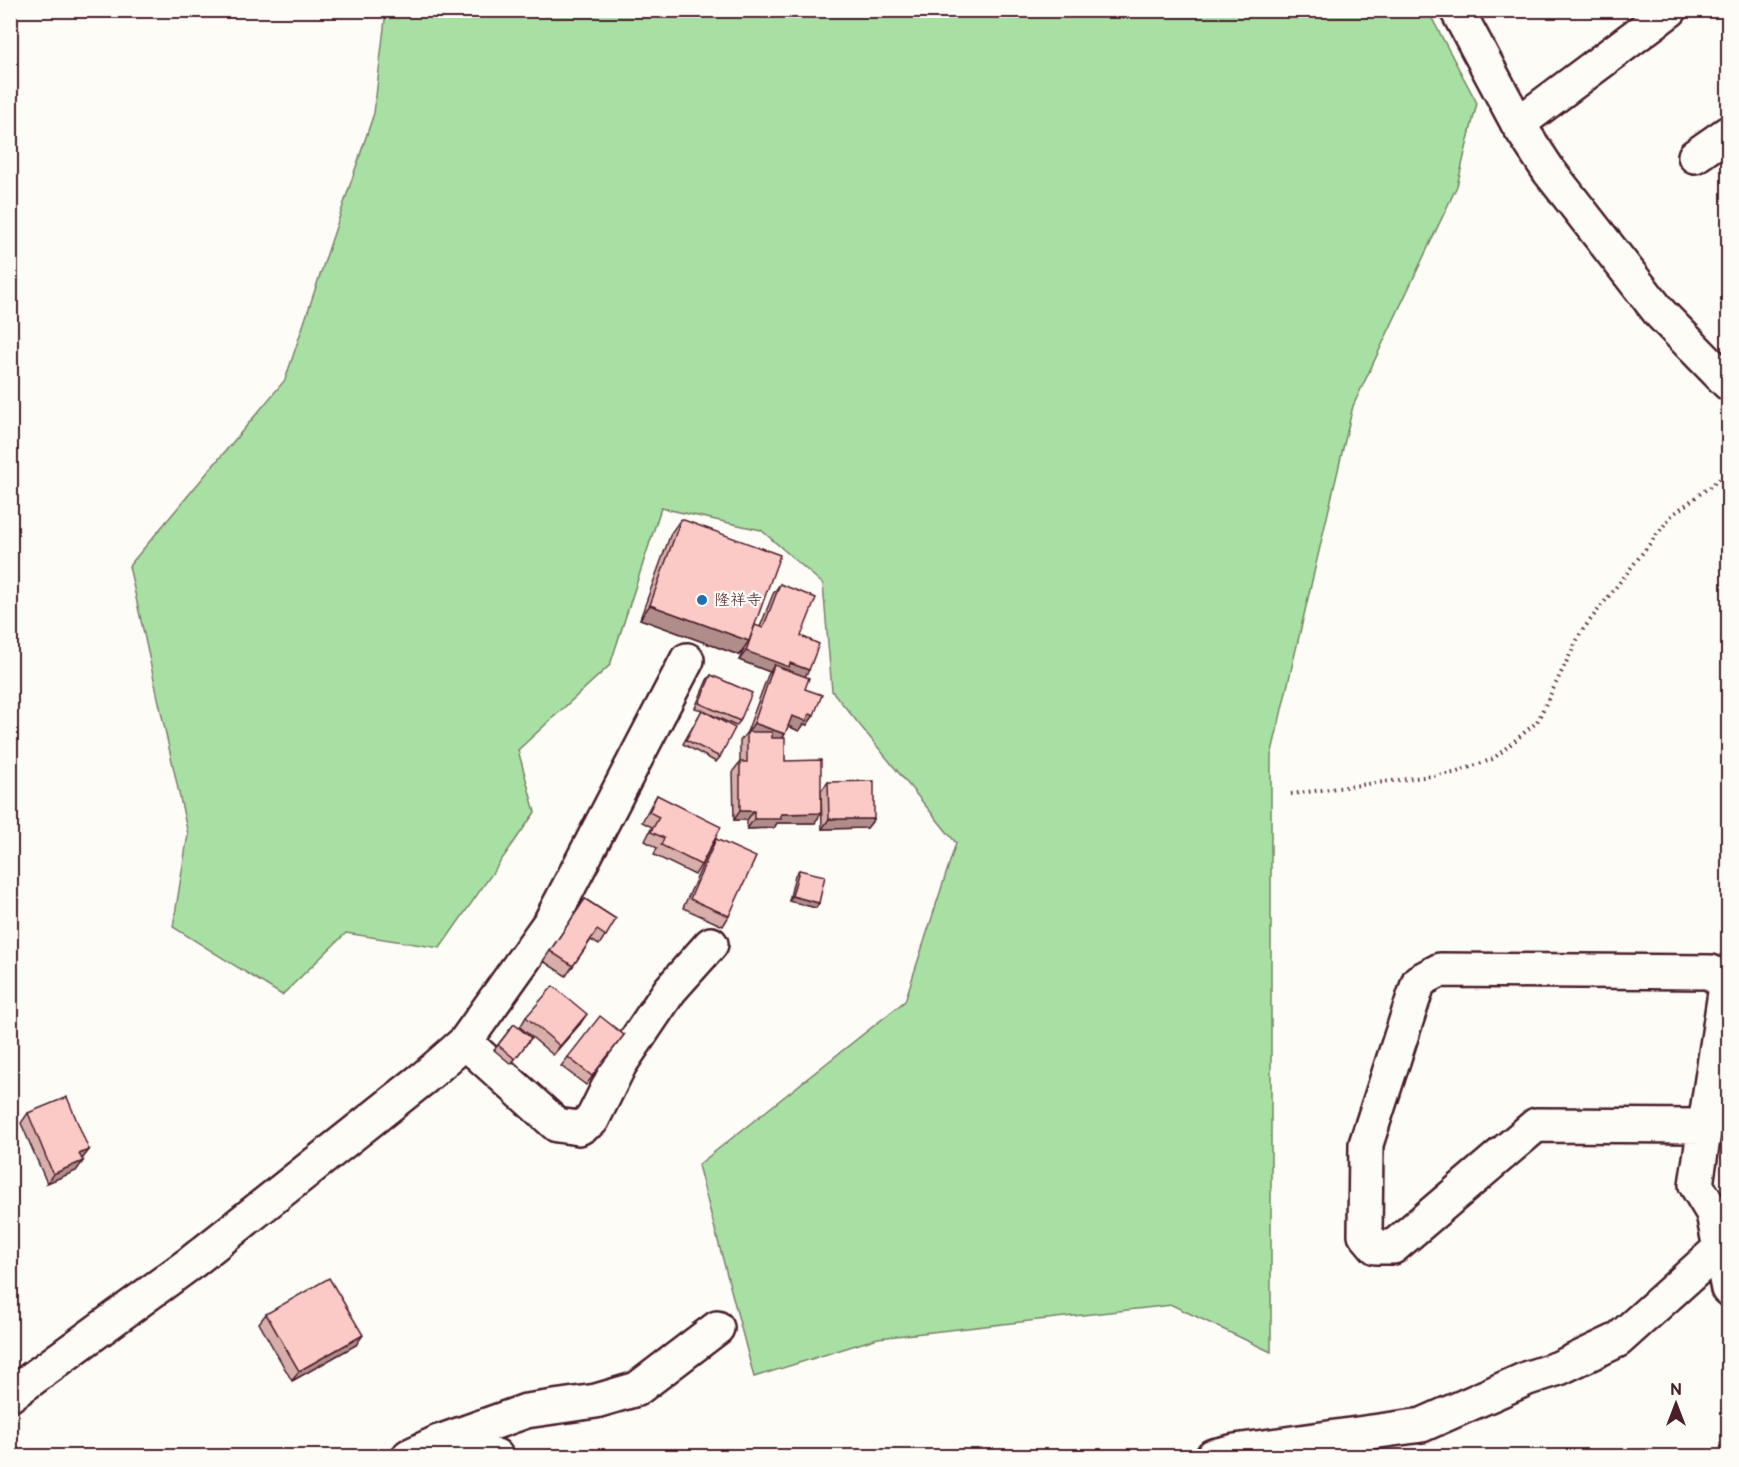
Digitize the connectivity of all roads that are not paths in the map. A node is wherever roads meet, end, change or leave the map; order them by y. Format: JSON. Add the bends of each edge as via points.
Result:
{"nodes":[{"id":1,"x":1457,"y":10,"type":"edge"},
{"id":2,"x":1670,"y":10,"type":"edge"},
{"id":3,"x":1518,"y":124,"type":"junction"},
{"id":4,"x":1728,"y":133,"type":"edge"},
{"id":5,"x":1695,"y":156,"type":"dead end"},
{"id":6,"x":1728,"y":383,"type":"edge"},
{"id":7,"x":687,"y":660,"type":"dead end"},
{"id":8,"x":711,"y":944,"type":"dead end"},
{"id":9,"x":465,"y":1042,"type":"junction"},
{"id":10,"x":1705,"y":1126,"type":"junction"},
{"id":11,"x":1724,"y":1246,"type":"edge"},
{"id":12,"x":1728,"y":1289,"type":"edge"},
{"id":13,"x":717,"y":1328,"type":"dead end"},
{"id":14,"x":10,"y":1395,"type":"edge"},
{"id":15,"x":439,"y":1442,"type":"junction"},
{"id":16,"x":409,"y":1456,"type":"edge"},
{"id":17,"x":496,"y":1456,"type":"edge"},
{"id":18,"x":1213,"y":1456,"type":"edge"}],
"edges":[{"from":1,"to":3,"type":"street"},
{"from":2,"to":3,"type":"street"},
{"from":3,"to":6,"type":"street","via":[[1549,171],[1660,313]]},
{"from":4,"to":5,"type":"street"},
{"from":7,"to":9,"type":"street","via":[[552,921]]},
{"from":8,"to":9,"type":"street","via":[[670,990],[626,1055],[592,1120],[579,1128],[557,1125]]},
{"from":9,"to":14,"type":"street","via":[[192,1262]]},
{"from":10,"to":10,"type":"street","via":[[1536,1125],[1393,1247],[1376,1247],[1365,1234],[1366,1144],[1419,981],[1440,970],[1711,972],[1726,986]]},
{"from":10,"to":11,"type":"street","via":[[1696,1185],[1713,1213]]},
{"from":11,"to":12,"type":"street"},
{"from":11,"to":18,"type":"street","via":[[1618,1340],[1422,1425]]},
{"from":13,"to":15,"type":"street","via":[[637,1389],[596,1401],[526,1411]]},
{"from":15,"to":16,"type":"street"},
{"from":15,"to":17,"type":"street","via":[[453,1449]]}]}
